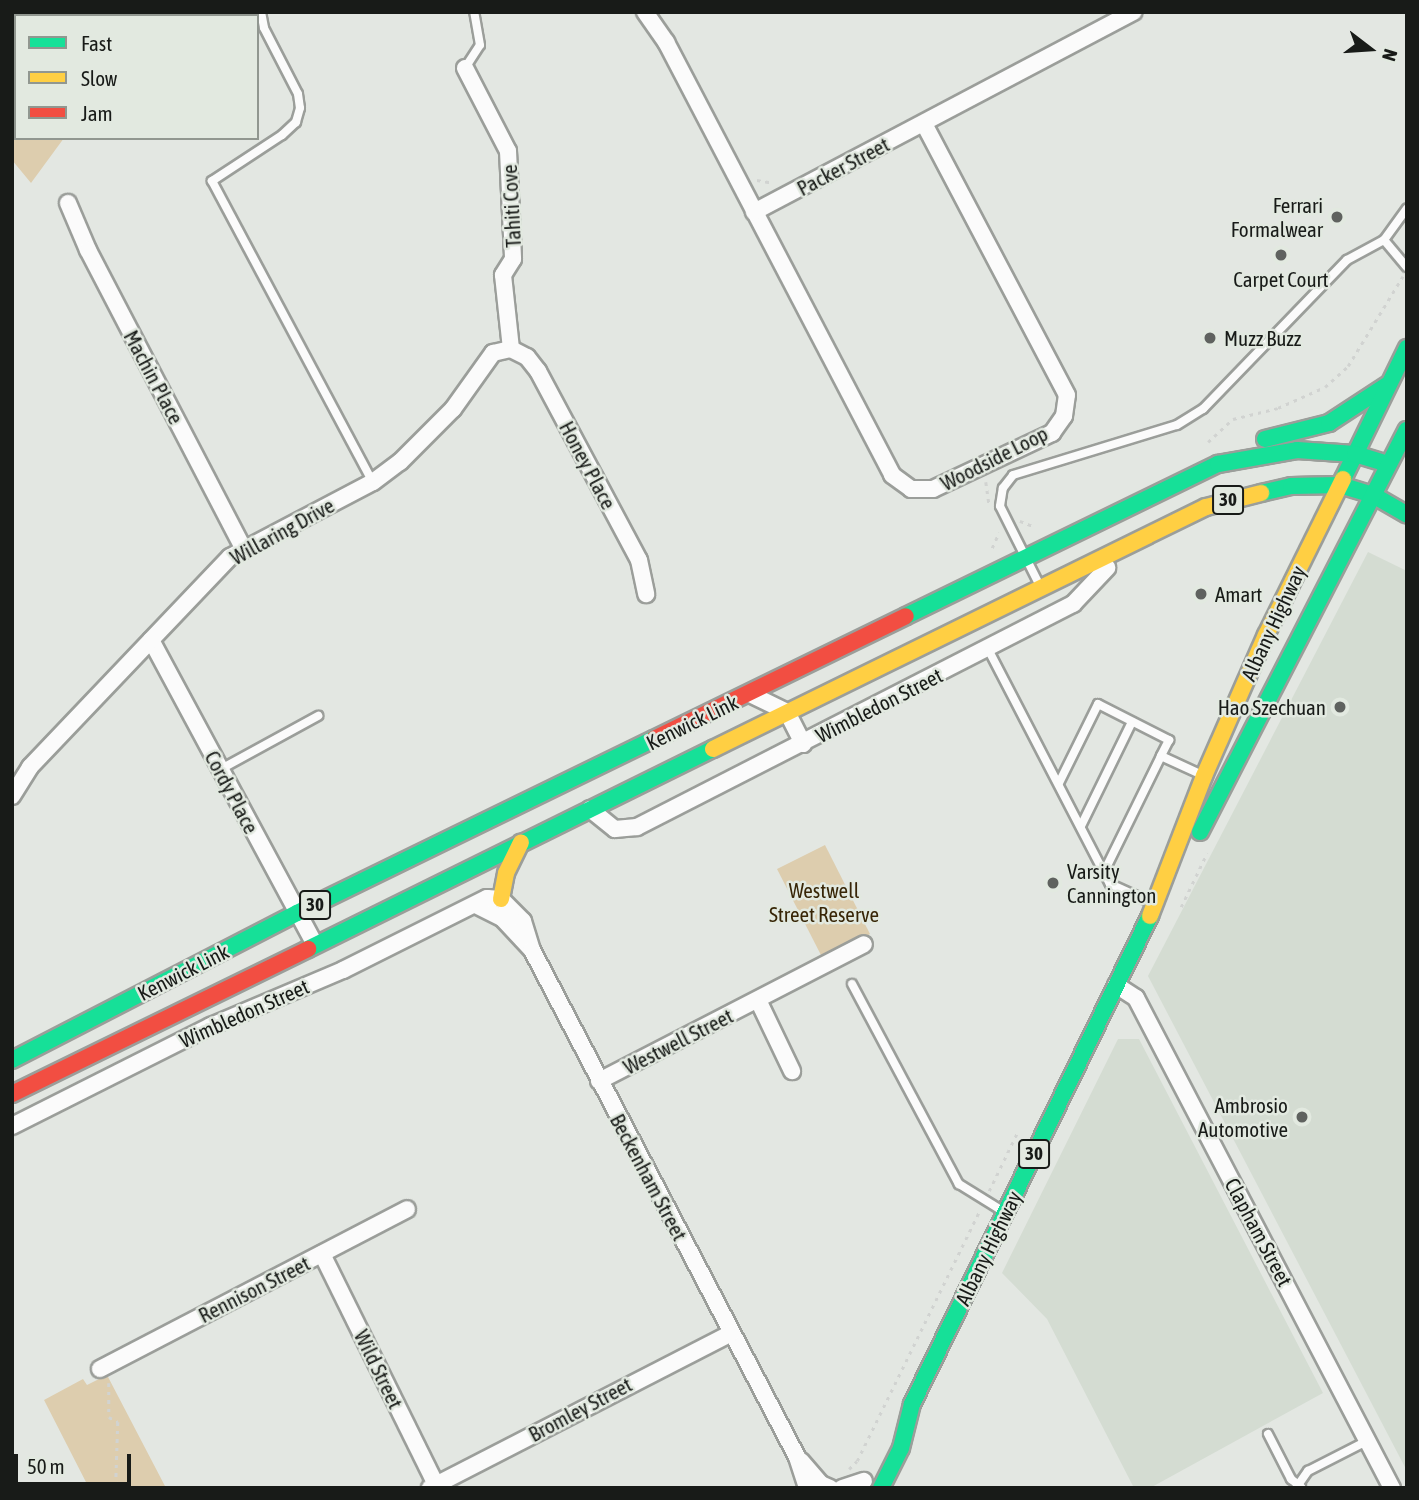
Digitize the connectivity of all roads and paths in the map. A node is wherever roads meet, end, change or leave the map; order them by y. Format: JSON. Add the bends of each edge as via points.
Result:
{"nodes":[{"id":1,"x":261,"y":12,"type":"edge"},
{"id":2,"x":474,"y":12,"type":"edge"},
{"id":3,"x":646,"y":12,"type":"edge"},
{"id":4,"x":1134,"y":12,"type":"edge"},
{"id":5,"x":465,"y":68,"type":"joint"},
{"id":6,"x":923,"y":124,"type":"junction"},
{"id":7,"x":68,"y":203,"type":"dead end"},
{"id":8,"x":1407,"y":208,"type":"edge"},
{"id":9,"x":754,"y":212,"type":"junction"},
{"id":10,"x":1384,"y":240,"type":"junction"},
{"id":11,"x":1407,"y":267,"type":"edge"},
{"id":12,"x":1407,"y":348,"type":"edge"},
{"id":13,"x":511,"y":349,"type":"junction"},
{"id":14,"x":1390,"y":383,"type":"junction"},
{"id":15,"x":1225,"y":423,"type":"dead end"},
{"id":16,"x":1407,"y":430,"type":"edge"},
{"id":17,"x":1355,"y":454,"type":"junction"},
{"id":18,"x":1218,"y":464,"type":"junction"},
{"id":19,"x":1388,"y":464,"type":"junction"},
{"id":20,"x":1407,"y":474,"type":"edge"},
{"id":21,"x":373,"y":482,"type":"junction"},
{"id":22,"x":1340,"y":485,"type":"junction"},
{"id":23,"x":1373,"y":495,"type":"junction"},
{"id":24,"x":1407,"y":515,"type":"edge"},
{"id":25,"x":1152,"y":533,"type":"junction"},
{"id":26,"x":244,"y":550,"type":"junction"},
{"id":27,"x":1023,"y":556,"type":"junction"},
{"id":28,"x":1040,"y":587,"type":"junction"},
{"id":29,"x":646,"y":594,"type":"dead end"},
{"id":30,"x":151,"y":640,"type":"junction"},
{"id":31,"x":988,"y":649,"type":"junction"},
{"id":32,"x":750,"y":694,"type":"junction"},
{"id":33,"x":787,"y":712,"type":"junction"},
{"id":34,"x":318,"y":716,"type":"dead end"},
{"id":35,"x":1132,"y":722,"type":"junction"},
{"id":36,"x":803,"y":744,"type":"junction"},
{"id":37,"x":1161,"y":756,"type":"junction"},
{"id":38,"x":221,"y":769,"type":"junction"},
{"id":39,"x":1204,"y":776,"type":"junction"},
{"id":40,"x":1059,"y":783,"type":"junction"},
{"id":41,"x":12,"y":796,"type":"edge"},
{"id":42,"x":590,"y":809,"type":"junction"},
{"id":43,"x":1081,"y":826,"type":"junction"},
{"id":44,"x":521,"y":842,"type":"junction"},
{"id":45,"x":1104,"y":872,"type":"junction"},
{"id":46,"x":501,"y":899,"type":"junction"},
{"id":47,"x":1156,"y":904,"type":"junction"},
{"id":48,"x":478,"y":906,"type":"junction"},
{"id":49,"x":297,"y":913,"type":"junction"},
{"id":50,"x":314,"y":943,"type":"junction"},
{"id":51,"x":864,"y":944,"type":"dead end"},
{"id":52,"x":532,"y":950,"type":"junction"},
{"id":53,"x":852,"y":984,"type":"dead end"},
{"id":54,"x":1116,"y":985,"type":"junction"},
{"id":55,"x":758,"y":1000,"type":"junction"},
{"id":56,"x":12,"y":1059,"type":"edge"},
{"id":57,"x":792,"y":1071,"type":"dead end"},
{"id":58,"x":599,"y":1082,"type":"junction"},
{"id":59,"x":12,"y":1094,"type":"edge"},
{"id":60,"x":12,"y":1126,"type":"edge"},
{"id":61,"x":1020,"y":1127,"type":"dead end"},
{"id":62,"x":984,"y":1202,"type":"junction"},
{"id":63,"x":407,"y":1209,"type":"dead end"},
{"id":64,"x":1005,"y":1212,"type":"junction"},
{"id":65,"x":322,"y":1254,"type":"junction"},
{"id":66,"x":731,"y":1334,"type":"junction"},
{"id":67,"x":103,"y":1373,"type":"joint"},
{"id":68,"x":912,"y":1404,"type":"junction"},
{"id":69,"x":1268,"y":1434,"type":"dead end"},
{"id":70,"x":885,"y":1440,"type":"dead end"},
{"id":71,"x":1367,"y":1441,"type":"junction"},
{"id":72,"x":797,"y":1457,"type":"junction"},
{"id":73,"x":875,"y":1460,"type":"dead end"},
{"id":74,"x":837,"y":1484,"type":"edge"},
{"id":75,"x":863,"y":1484,"type":"edge"},
{"id":76,"x":433,"y":1486,"type":"edge"},
{"id":77,"x":1298,"y":1487,"type":"edge"},
{"id":78,"x":125,"y":1488,"type":"edge"},
{"id":79,"x":807,"y":1488,"type":"edge"},
{"id":80,"x":881,"y":1488,"type":"edge"},
{"id":81,"x":1392,"y":1488,"type":"edge"}],
"edges":[{"from":1,"to":21,"type":"lane","via":[[300,108],[296,121],[282,135],[212,181]]},
{"from":2,"to":5,"type":"lane","via":[[480,46]]},
{"from":3,"to":9,"type":"street"},
{"from":4,"to":6,"type":"street","name":"Packer Street"},
{"from":5,"to":13,"type":"street","name":"Tahiti Cove","via":[[508,151],[513,259],[503,275]]},
{"from":6,"to":9,"type":"street","name":"Packer Street"},
{"from":6,"to":9,"type":"street","name":"Woodside Loop","via":[[1067,395],[1064,416],[1052,433],[933,489],[911,489],[892,475]]},
{"from":7,"to":26,"type":"street","name":"Machin Place"},
{"from":8,"to":10,"type":"lane"},
{"from":10,"to":11,"type":"lane"},
{"from":10,"to":27,"type":"lane","via":[[1347,260],[1203,409],[1177,425],[1013,475],[1003,488],[1000,506]]},
{"from":11,"to":15,"type":"path","via":[[1348,366],[1317,393]]},
{"from":12,"to":14,"type":"main road","name":"Albany Highway","number":"30"},
{"from":13,"to":21,"type":"street","name":"Willaring Drive","via":[[494,353],[430,434]]},
{"from":13,"to":29,"type":"street","name":"Honey Place","via":[[527,357],[538,371],[639,560]]},
{"from":14,"to":17,"type":"main road","name":"Albany Highway","number":"30"},
{"from":14,"to":18,"type":"main road","via":[[1329,423],[1265,439]]},
{"from":16,"to":19,"type":"main road","name":"Albany Highway","number":"30"},
{"from":17,"to":18,"type":"main road","name":"Kenwick Link","number":"30","via":[[1297,450]]},
{"from":17,"to":19,"type":"main road","name":"Kenwick Link","number":"30"},
{"from":17,"to":22,"type":"main road","name":"Albany Highway","number":"30"},
{"from":18,"to":27,"type":"main road","name":"Kenwick Link","number":"30"},
{"from":19,"to":20,"type":"main road","name":"Kenwick Link"},
{"from":19,"to":23,"type":"main road","name":"Albany Highway","number":"30"},
{"from":21,"to":26,"type":"street","name":"Willaring Drive"},
{"from":22,"to":23,"type":"main road","name":"Kenwick Link","number":"30"},
{"from":22,"to":25,"type":"main road","name":"Kenwick Link","number":"30","via":[[1260,491],[1206,507]]},
{"from":22,"to":39,"type":"main road","name":"Albany Highway","number":"30","via":[[1266,635]]},
{"from":23,"to":24,"type":"main road","name":"Kenwick Link"},
{"from":23,"to":47,"type":"main road","name":"Albany Highway","number":"30","via":[[1191,851]]},
{"from":25,"to":28,"type":"main road","name":"Kenwick Link","number":"30"},
{"from":25,"to":31,"type":"street","name":"Wimbledon Street","via":[[1136,551],[1098,573],[1073,604]]},
{"from":26,"to":30,"type":"street","name":"Willaring Drive","via":[[229,557]]},
{"from":27,"to":28,"type":"lane"},
{"from":27,"to":32,"type":"main road","name":"Kenwick Link","number":"30"},
{"from":28,"to":33,"type":"main road","name":"Kenwick Link","number":"30"},
{"from":30,"to":38,"type":"street","name":"Cordy Place"},
{"from":30,"to":41,"type":"street","name":"Willaring Drive","via":[[30,767]]},
{"from":31,"to":36,"type":"street","name":"Wimbledon Street"},
{"from":31,"to":40,"type":"lane"},
{"from":32,"to":33,"type":"street"},
{"from":32,"to":49,"type":"main road","name":"Kenwick Link","number":"30"},
{"from":33,"to":36,"type":"street"},
{"from":33,"to":42,"type":"main road","name":"Kenwick Link","number":"30"},
{"from":34,"to":38,"type":"lane"},
{"from":35,"to":37,"type":"lane","via":[[1168,740]]},
{"from":35,"to":40,"type":"lane","via":[[1098,704]]},
{"from":35,"to":43,"type":"lane"},
{"from":36,"to":42,"type":"street","name":"Wimbledon Street","via":[[631,829],[615,829]]},
{"from":37,"to":39,"type":"lane"},
{"from":37,"to":45,"type":"lane"},
{"from":38,"to":49,"type":"street","name":"Cordy Place"},
{"from":39,"to":47,"type":"main road","name":"Albany Highway","number":"30"},
{"from":40,"to":43,"type":"lane"},
{"from":42,"to":44,"type":"main road","name":"Kenwick Link","number":"30"},
{"from":43,"to":45,"type":"lane"},
{"from":44,"to":46,"type":"main road"},
{"from":44,"to":50,"type":"main road","name":"Kenwick Link","number":"30"},
{"from":45,"to":47,"type":"lane","via":[[1110,884]]},
{"from":46,"to":48,"type":"street","name":"Wimbledon Street","via":[[487,898]]},
{"from":46,"to":52,"type":"street","name":"Beckenham Street","via":[[519,914]]},
{"from":47,"to":54,"type":"main road","name":"Albany Highway","number":"30"},
{"from":48,"to":52,"type":"street","via":[[503,919]]},
{"from":48,"to":60,"type":"street","name":"Wimbledon Street","via":[[211,1026]]},
{"from":49,"to":50,"type":"street","name":"Cordy Place"},
{"from":49,"to":56,"type":"main road","name":"Kenwick Link","number":"30"},
{"from":50,"to":59,"type":"main road","name":"Kenwick Link","number":"30"},
{"from":51,"to":55,"type":"street","name":"Westwell Street"},
{"from":52,"to":58,"type":"street","name":"Beckenham Street"},
{"from":53,"to":62,"type":"lane","via":[[959,1184]]},
{"from":54,"to":64,"type":"main road","name":"Albany Highway","number":"30"},
{"from":54,"to":71,"type":"street","name":"Clapham Street","via":[[1136,998]]},
{"from":55,"to":57,"type":"street","name":"Westwell Street"},
{"from":55,"to":58,"type":"street","name":"Westwell Street"},
{"from":58,"to":66,"type":"street","name":"Beckenham Street"},
{"from":61,"to":62,"type":"path"},
{"from":62,"to":64,"type":"lane"},
{"from":62,"to":74,"type":"path","via":[[857,1461]]},
{"from":63,"to":65,"type":"street","name":"Rennison Street"},
{"from":64,"to":68,"type":"main road","name":"Albany Highway","number":"30"},
{"from":65,"to":67,"type":"street","name":"Rennison Street"},
{"from":65,"to":76,"type":"street","name":"Wild Street"},
{"from":66,"to":72,"type":"street","name":"Beckenham Street"},
{"from":66,"to":76,"type":"street","name":"Bromley Street"},
{"from":67,"to":78,"type":"path","via":[[111,1386],[108,1417],[118,1422],[116,1482]]},
{"from":68,"to":70,"type":"main road","name":"Albany Highway","number":"30"},
{"from":68,"to":80,"type":"main road","name":"Albany Highway","number":"30","via":[[901,1448]]},
{"from":69,"to":77,"type":"lane"},
{"from":71,"to":77,"type":"lane","via":[[1308,1471]]},
{"from":71,"to":81,"type":"street","name":"Clapham Street"},
{"from":72,"to":74,"type":"street","name":"Beckenham Street","via":[[821,1484]]},
{"from":72,"to":79,"type":"street","name":"Beckenham Street"},
{"from":73,"to":75,"type":"main road"},
{"from":74,"to":75,"type":"street"}]}
